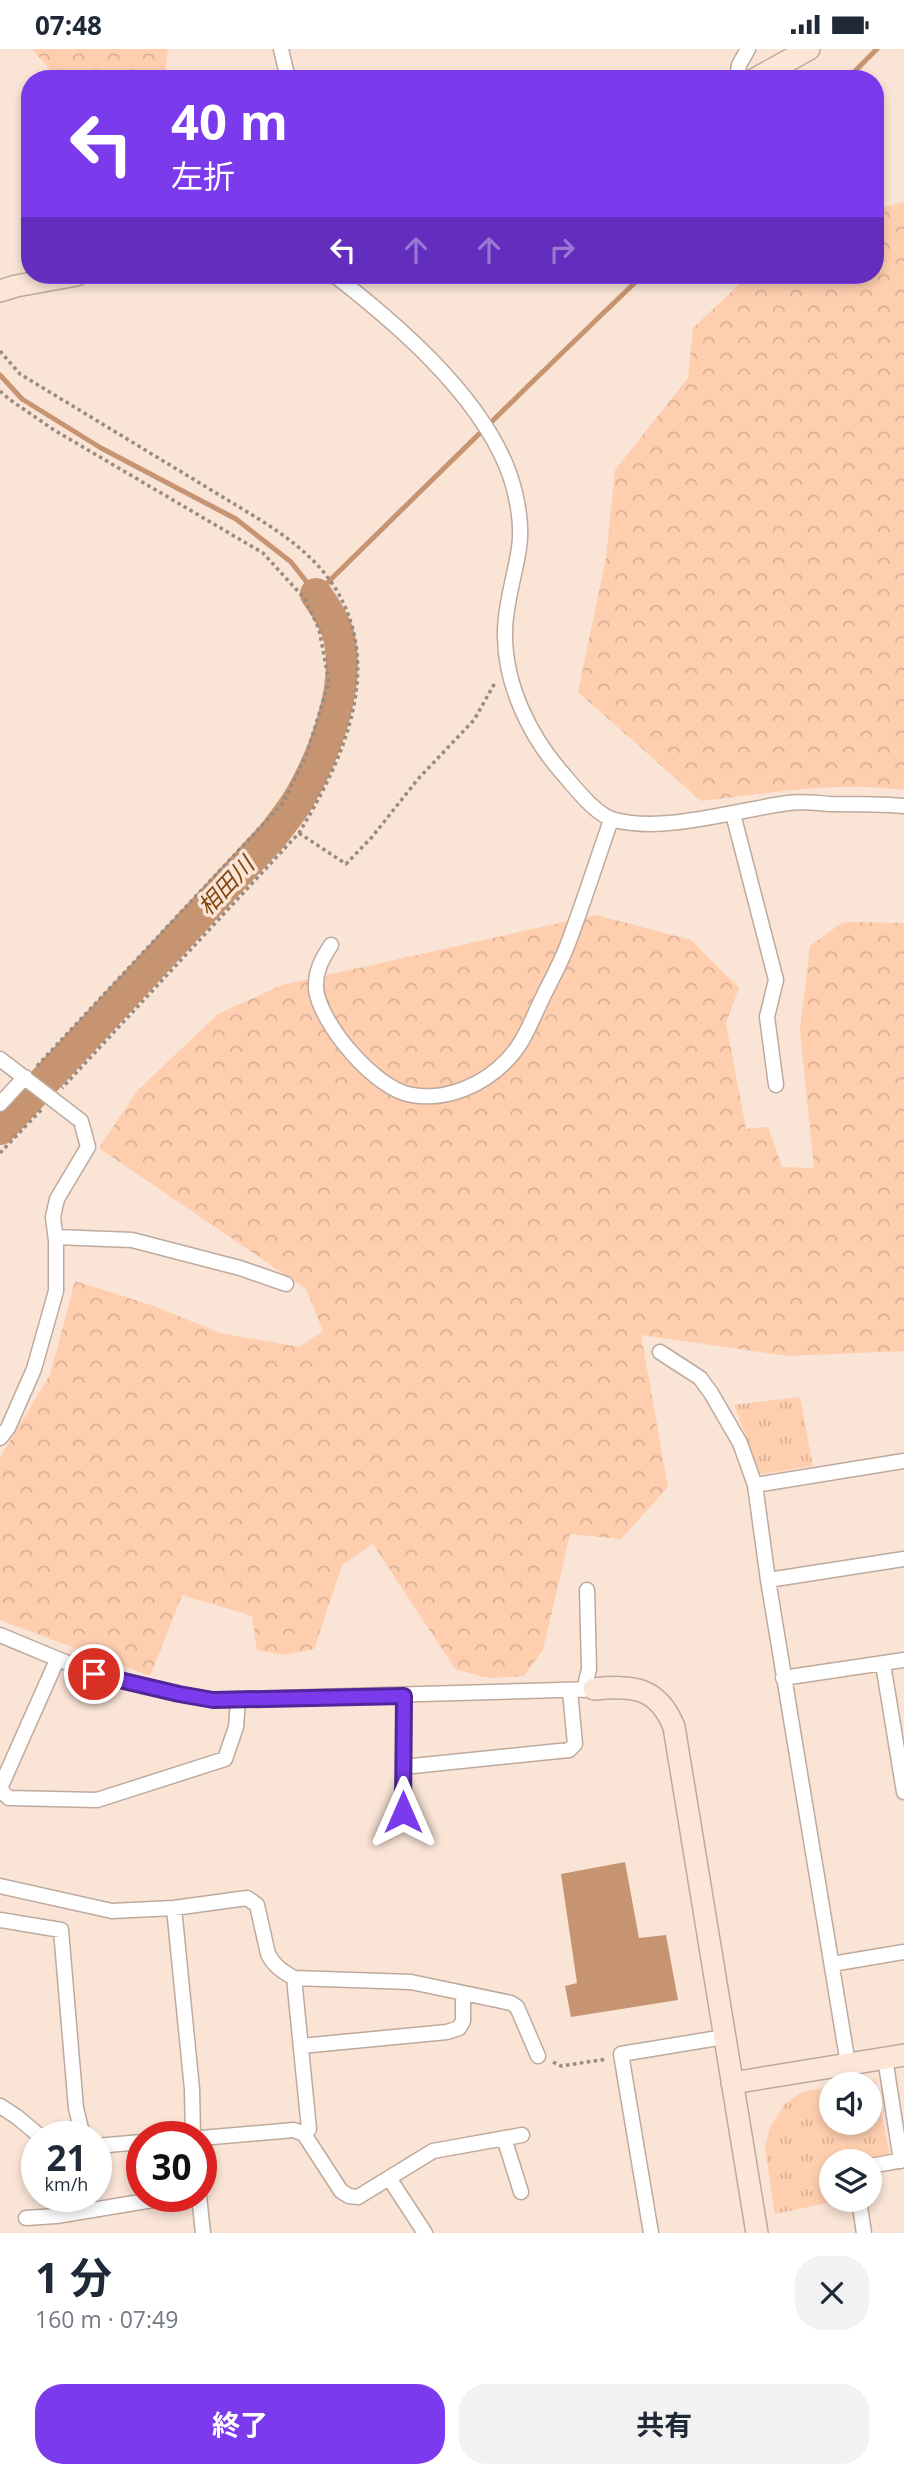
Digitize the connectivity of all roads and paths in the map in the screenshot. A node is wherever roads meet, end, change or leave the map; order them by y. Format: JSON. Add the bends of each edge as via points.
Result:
{"nodes":[{"id":1,"x":281,"y":49,"type":"edge"},
{"id":2,"x":748,"y":49,"type":"edge"},
{"id":3,"x":809,"y":49,"type":"edge"},
{"id":4,"x":286,"y":70,"type":"edge"},
{"id":5,"x":738,"y":70,"type":"edge"},
{"id":6,"x":771,"y":70,"type":"edge"},
{"id":7,"x":27,"y":284,"type":"edge"},
{"id":8,"x":346,"y":284,"type":"edge"},
{"id":9,"x":0,"y":291,"type":"edge"},
{"id":10,"x":0,"y":351,"type":"edge"},
{"id":11,"x":0,"y":391,"type":"edge"},
{"id":12,"x":508,"y":671,"type":"junction"},
{"id":13,"x":904,"y":806,"type":"edge"},
{"id":14,"x":733,"y":814,"type":"junction"},
{"id":15,"x":611,"y":820,"type":"junction"},
{"id":16,"x":299,"y":833,"type":"junction"},
{"id":17,"x":331,"y":945,"type":"dead end"},
{"id":18,"x":0,"y":1059,"type":"edge"},
{"id":19,"x":28,"y":1079,"type":"junction"},
{"id":20,"x":776,"y":1086,"type":"dead end"},
{"id":21,"x":52,"y":1098,"type":"junction"},
{"id":22,"x":0,"y":1104,"type":"edge"},
{"id":23,"x":0,"y":1153,"type":"edge"},
{"id":24,"x":56,"y":1237,"type":"junction"},
{"id":25,"x":286,"y":1284,"type":"dead end"},
{"id":26,"x":660,"y":1352,"type":"dead end"},
{"id":27,"x":0,"y":1438,"type":"edge"},
{"id":28,"x":904,"y":1461,"type":"edge"},
{"id":29,"x":755,"y":1485,"type":"junction"},
{"id":30,"x":904,"y":1559,"type":"edge"},
{"id":31,"x":768,"y":1580,"type":"junction"},
{"id":32,"x":587,"y":1590,"type":"dead end"},
{"id":33,"x":0,"y":1635,"type":"edge"},
{"id":34,"x":57,"y":1660,"type":"junction"},
{"id":35,"x":904,"y":1660,"type":"edge"},
{"id":36,"x":883,"y":1664,"type":"junction"},
{"id":37,"x":783,"y":1678,"type":"junction"},
{"id":38,"x":583,"y":1690,"type":"junction"},
{"id":39,"x":404,"y":1696,"type":"junction"},
{"id":40,"x":238,"y":1700,"type":"junction"},
{"id":41,"x":403,"y":1767,"type":"junction"},
{"id":42,"x":904,"y":1791,"type":"edge"},
{"id":43,"x":403,"y":1812,"type":"dead end"},
{"id":44,"x":0,"y":1886,"type":"edge"},
{"id":45,"x":174,"y":1908,"type":"junction"},
{"id":46,"x":0,"y":1920,"type":"edge"},
{"id":47,"x":904,"y":1952,"type":"edge"},
{"id":48,"x":832,"y":1964,"type":"junction"},
{"id":49,"x":294,"y":1978,"type":"junction"},
{"id":50,"x":463,"y":1993,"type":"junction"},
{"id":51,"x":724,"y":2037,"type":"junction"},
{"id":52,"x":301,"y":2046,"type":"junction"},
{"id":53,"x":538,"y":2056,"type":"joint"},
{"id":54,"x":895,"y":2056,"type":"edge"},
{"id":55,"x":621,"y":2057,"type":"junction"},
{"id":56,"x":848,"y":2064,"type":"junction"},
{"id":57,"x":732,"y":2083,"type":"junction"},
{"id":58,"x":0,"y":2106,"type":"edge"},
{"id":59,"x":22,"y":2121,"type":"edge"},
{"id":60,"x":79,"y":2121,"type":"edge"},
{"id":61,"x":193,"y":2121,"type":"edge"},
{"id":62,"x":304,"y":2134,"type":"junction"},
{"id":63,"x":522,"y":2135,"type":"dead end"},
{"id":64,"x":217,"y":2137,"type":"edge"},
{"id":65,"x":504,"y":2138,"type":"junction"},
{"id":66,"x":902,"y":2160,"type":"edge"},
{"id":67,"x":882,"y":2164,"type":"edge"},
{"id":68,"x":389,"y":2178,"type":"junction"},
{"id":69,"x":521,"y":2192,"type":"dead end"},
{"id":70,"x":126,"y":2204,"type":"edge"},
{"id":71,"x":201,"y":2212,"type":"edge"},
{"id":72,"x":861,"y":2212,"type":"edge"},
{"id":73,"x":26,"y":2218,"type":"dead end"},
{"id":74,"x":203,"y":2233,"type":"edge"},
{"id":75,"x":425,"y":2233,"type":"edge"},
{"id":76,"x":651,"y":2233,"type":"edge"},
{"id":77,"x":757,"y":2233,"type":"edge"},
{"id":78,"x":864,"y":2233,"type":"edge"}],
"edges":[{"from":1,"to":4,"type":"street"},
{"from":2,"to":5,"type":"street"},
{"from":3,"to":6,"type":"street"},
{"from":7,"to":9,"type":"street"},
{"from":8,"to":12,"type":"street","via":[[438,366],[485,427],[507,466],[517,504],[520,545],[505,630]]},
{"from":10,"to":16,"type":"path","via":[[20,374],[281,533],[307,554],[337,590],[357,650],[356,703],[323,794]]},
{"from":11,"to":19,"type":"path","via":[[54,429],[263,553],[305,600],[319,628],[329,682],[306,756],[283,803]]},
{"from":12,"to":15,"type":"street","via":[[535,737],[583,798]]},
{"from":12,"to":16,"type":"path","via":[[492,684],[474,720],[346,864]]},
{"from":13,"to":14,"type":"street","via":[[790,803]]},
{"from":14,"to":15,"type":"street","via":[[641,825]]},
{"from":14,"to":20,"type":"street","via":[[776,979],[767,1017]]},
{"from":15,"to":17,"type":"street","via":[[568,943],[525,1035],[509,1059],[487,1078],[461,1091],[437,1097],[396,1090],[346,1048],[324,1017],[316,988],[319,964]]},
{"from":16,"to":21,"type":"path"},
{"from":18,"to":19,"type":"street"},
{"from":19,"to":21,"type":"street"},
{"from":19,"to":22,"type":"street"},
{"from":21,"to":23,"type":"path"},
{"from":21,"to":24,"type":"street","via":[[81,1121],[88,1147],[57,1199],[53,1217]]},
{"from":24,"to":25,"type":"street","via":[[132,1240]]},
{"from":24,"to":27,"type":"street","via":[[56,1291],[45,1331],[34,1369]]},
{"from":26,"to":29,"type":"street","via":[[700,1378],[711,1393],[740,1443]]},
{"from":28,"to":29,"type":"street"},
{"from":29,"to":31,"type":"street"},
{"from":30,"to":31,"type":"street"},
{"from":31,"to":37,"type":"street"},
{"from":32,"to":38,"type":"street","via":[[589,1669]]},
{"from":33,"to":34,"type":"street"},
{"from":34,"to":40,"type":"street","via":[[94,1674],[179,1694]]},
{"from":34,"to":40,"type":"street","via":[[1,1786],[9,1798],[97,1800],[225,1759],[236,1727]]},
{"from":35,"to":36,"type":"street"},
{"from":36,"to":37,"type":"street"},
{"from":36,"to":42,"type":"street"},
{"from":37,"to":48,"type":"street"},
{"from":38,"to":39,"type":"street"},
{"from":38,"to":41,"type":"street","via":[[575,1744],[569,1750]]},
{"from":38,"to":51,"type":"street","via":[[621,1686],[643,1690],[666,1708],[674,1727]]},
{"from":39,"to":40,"type":"street"},
{"from":39,"to":41,"type":"street"},
{"from":41,"to":43,"type":"street"},
{"from":44,"to":45,"type":"street","via":[[112,1911]]},
{"from":45,"to":49,"type":"street","via":[[247,1898],[257,1905],[272,1962]]},
{"from":45,"to":61,"type":"street"},
{"from":46,"to":60,"type":"street","via":[[61,1930]]},
{"from":47,"to":48,"type":"street"},
{"from":48,"to":56,"type":"street"},
{"from":49,"to":50,"type":"street","via":[[411,1982]]},
{"from":49,"to":52,"type":"street"},
{"from":50,"to":52,"type":"street","via":[[463,2021],[459,2028],[447,2032]]},
{"from":50,"to":53,"type":"street","via":[[517,2007]]},
{"from":51,"to":55,"type":"street"},
{"from":51,"to":57,"type":"street"},
{"from":52,"to":62,"type":"street","via":[[309,2129]]},
{"from":53,"to":55,"type":"path","via":[[561,2066]]},
{"from":54,"to":56,"type":"street"},
{"from":54,"to":66,"type":"street"},
{"from":55,"to":76,"type":"street"},
{"from":56,"to":57,"type":"street"},
{"from":57,"to":77,"type":"street"},
{"from":58,"to":59,"type":"street"},
{"from":62,"to":64,"type":"street","via":[[295,2130]]},
{"from":62,"to":68,"type":"street","via":[[341,2191],[349,2196],[358,2197]]},
{"from":63,"to":65,"type":"street"},
{"from":65,"to":68,"type":"street","via":[[433,2151]]},
{"from":65,"to":69,"type":"street"},
{"from":66,"to":67,"type":"street"},
{"from":68,"to":75,"type":"street"},
{"from":70,"to":73,"type":"street"},
{"from":71,"to":74,"type":"street"},
{"from":72,"to":78,"type":"street"}]}
